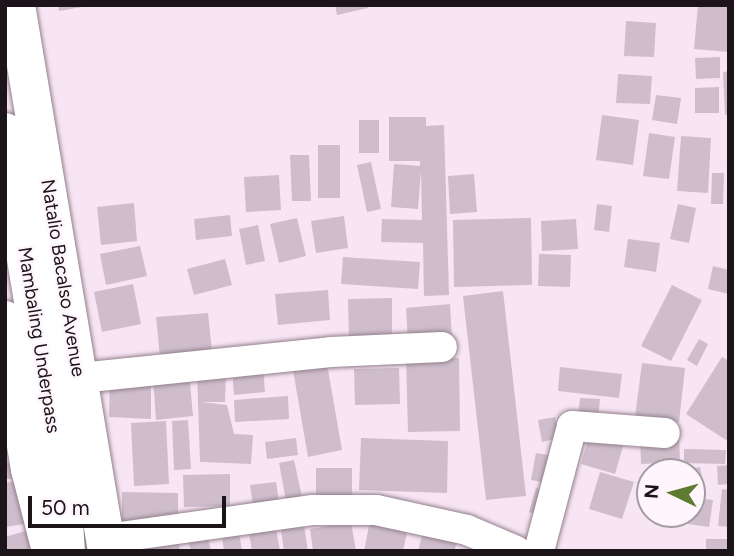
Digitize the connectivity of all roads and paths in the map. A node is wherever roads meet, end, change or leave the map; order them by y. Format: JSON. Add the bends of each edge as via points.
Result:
{"nodes":[{"id":1,"x":16,"y":5,"type":"edge"},
{"id":2,"x":5,"y":132,"type":"edge"},
{"id":3,"x":5,"y":320,"type":"edge"},
{"id":4,"x":442,"y":347,"type":"dead end"},
{"id":5,"x":80,"y":378,"type":"junction"},
{"id":6,"x":665,"y":433,"type":"dead end"},
{"id":7,"x":60,"y":466,"type":"junction"},
{"id":8,"x":99,"y":547,"type":"edge"},
{"id":9,"x":51,"y":551,"type":"edge"},
{"id":10,"x":66,"y":551,"type":"edge"},
{"id":11,"x":516,"y":551,"type":"edge"},
{"id":12,"x":539,"y":551,"type":"edge"}],
"edges":[{"from":1,"to":5,"type":"main road","name":"Natalio Bacalso Avenue"},
{"from":2,"to":7,"type":"main road","name":"Mambaling Underpass"},
{"from":3,"to":9,"type":"main road","via":[[30,469]]},
{"from":4,"to":5,"type":"street","via":[[331,352]]},
{"from":5,"to":8,"type":"main road","name":"Natalio Bacalso Avenue"},
{"from":6,"to":12,"type":"street","via":[[572,426]]},
{"from":7,"to":8,"type":"main road"},
{"from":7,"to":10,"type":"main road"},
{"from":8,"to":11,"type":"street","via":[[313,510],[376,510],[467,530]]}]}
